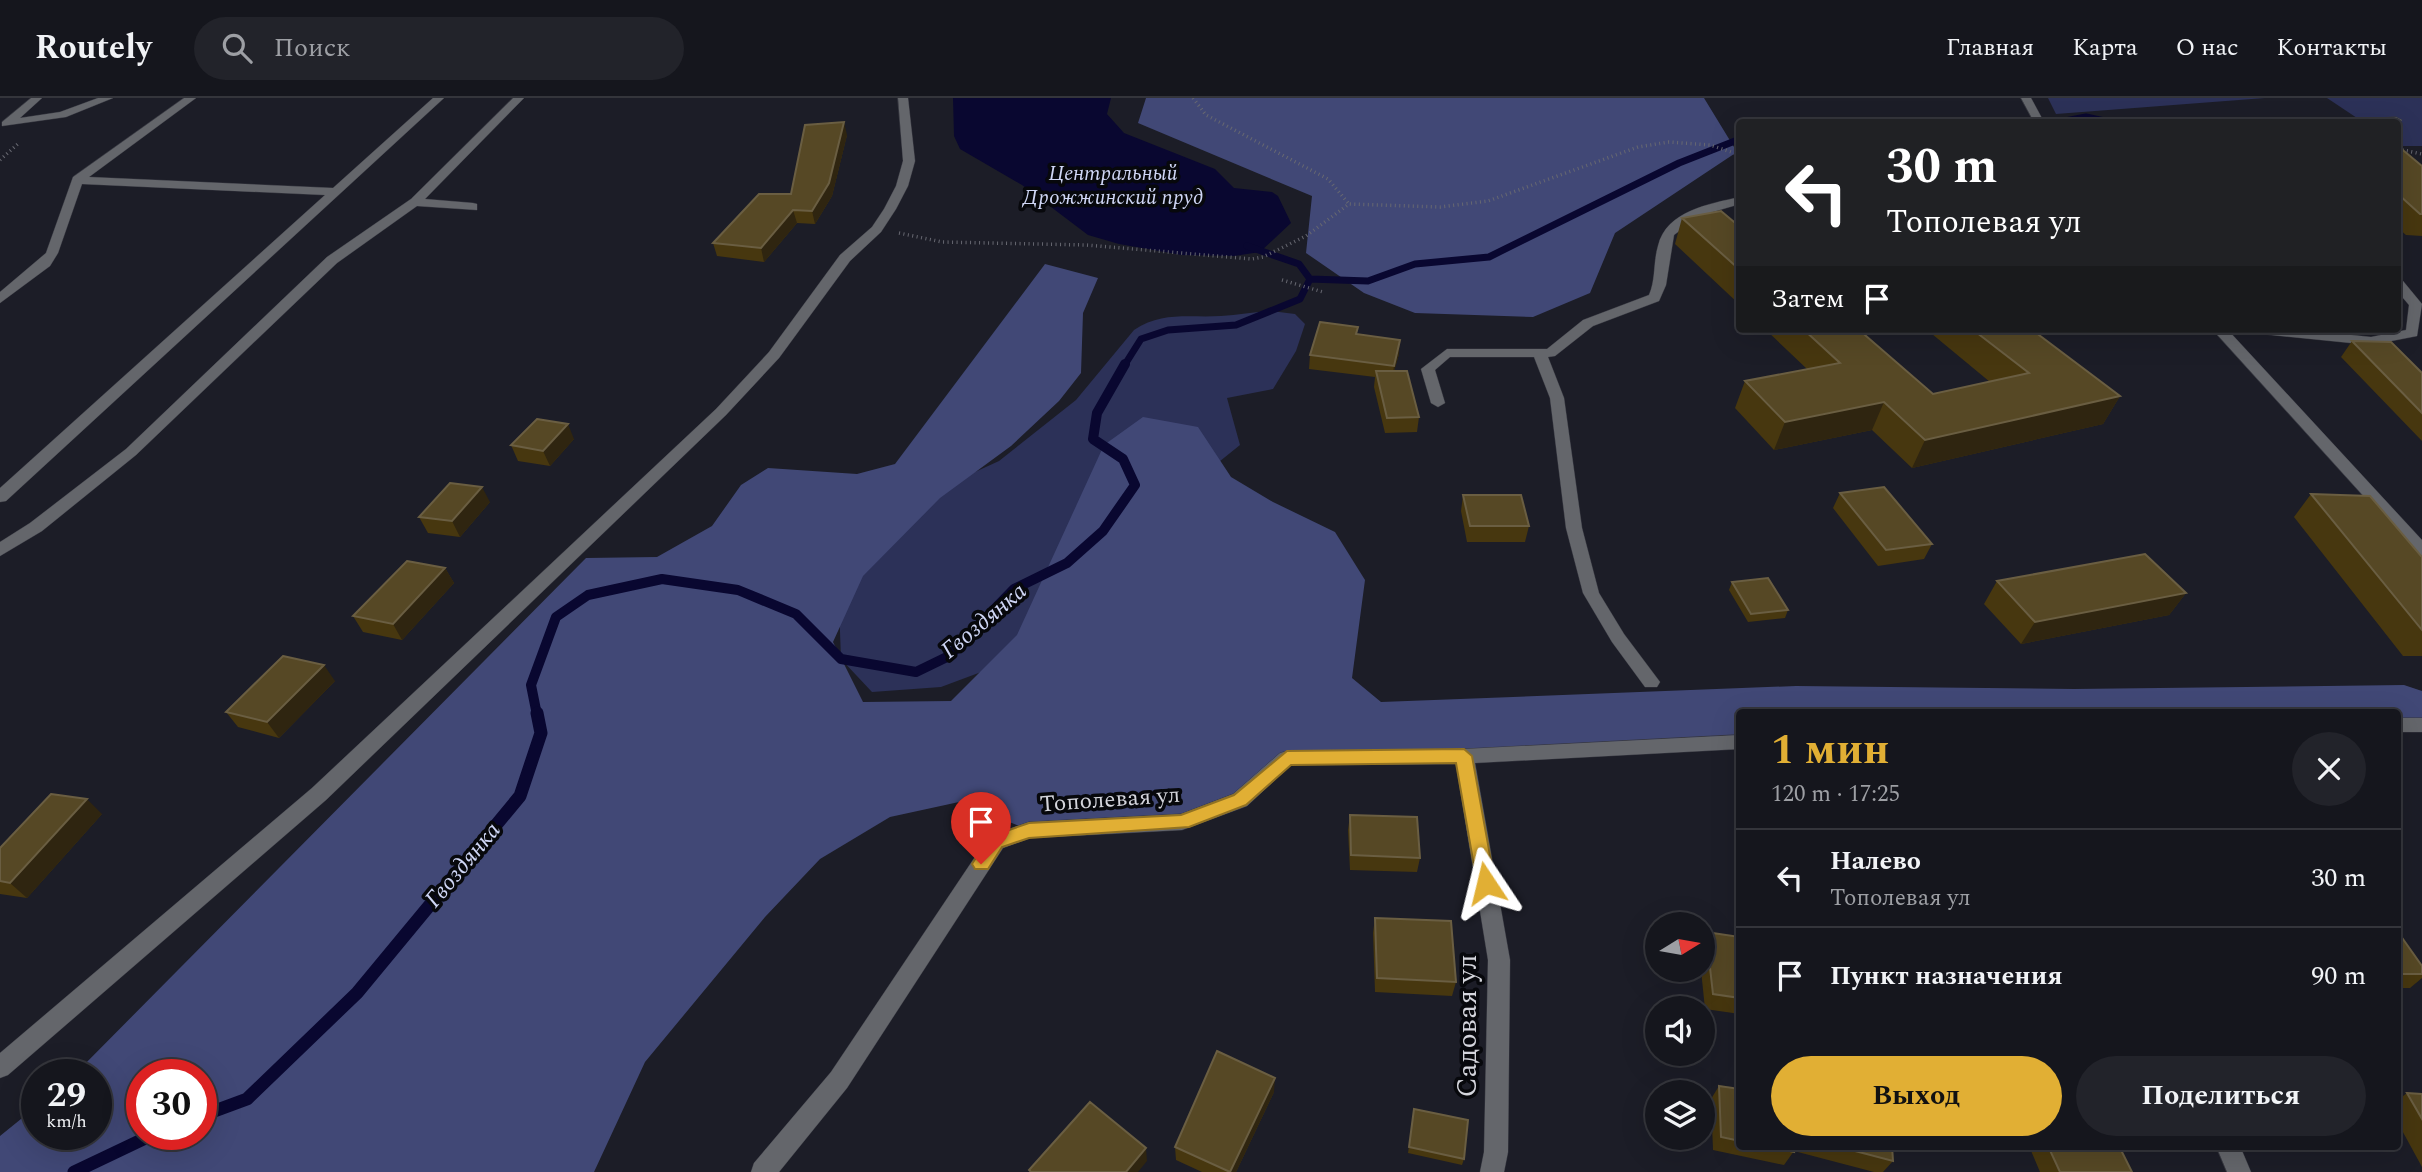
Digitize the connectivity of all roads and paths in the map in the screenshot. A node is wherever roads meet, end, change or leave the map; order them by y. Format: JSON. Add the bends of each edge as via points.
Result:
{"nodes":[{"id":1,"x":37,"y":98,"type":"edge"},
{"id":2,"x":108,"y":98,"type":"edge"},
{"id":3,"x":191,"y":98,"type":"edge"},
{"id":4,"x":439,"y":98,"type":"edge"},
{"id":5,"x":519,"y":98,"type":"edge"},
{"id":6,"x":904,"y":98,"type":"edge"},
{"id":7,"x":1193,"y":98,"type":"edge"},
{"id":8,"x":2026,"y":98,"type":"edge"},
{"id":9,"x":2037,"y":119,"type":"edge"},
{"id":10,"x":3,"y":127,"type":"edge"},
{"id":11,"x":2401,"y":150,"type":"edge"},
{"id":12,"x":1736,"y":154,"type":"edge"},
{"id":13,"x":2422,"y":154,"type":"edge"},
{"id":14,"x":77,"y":180,"type":"junction"},
{"id":15,"x":337,"y":192,"type":"junction"},
{"id":16,"x":1736,"y":201,"type":"edge"},
{"id":17,"x":415,"y":202,"type":"junction"},
{"id":18,"x":1349,"y":204,"type":"junction"},
{"id":19,"x":472,"y":207,"type":"dead end"},
{"id":20,"x":877,"y":229,"type":"junction"},
{"id":21,"x":1282,"y":280,"type":"dead end"},
{"id":22,"x":2401,"y":288,"type":"edge"},
{"id":23,"x":1323,"y":292,"type":"dead end"},
{"id":24,"x":0,"y":299,"type":"edge"},
{"id":25,"x":2223,"y":333,"type":"edge"},
{"id":26,"x":2292,"y":333,"type":"edge"},
{"id":27,"x":1539,"y":354,"type":"junction"},
{"id":28,"x":1438,"y":404,"type":"dead end"},
{"id":29,"x":0,"y":497,"type":"edge"},
{"id":30,"x":0,"y":550,"type":"edge"},
{"id":31,"x":2422,"y":550,"type":"edge"},
{"id":32,"x":1651,"y":682,"type":"dead end"},
{"id":33,"x":2401,"y":725,"type":"edge"},
{"id":34,"x":2422,"y":725,"type":"edge"},
{"id":35,"x":1736,"y":742,"type":"edge"},
{"id":36,"x":1464,"y":756,"type":"junction"},
{"id":37,"x":0,"y":1068,"type":"edge"},
{"id":38,"x":2230,"y":1150,"type":"edge"},
{"id":39,"x":763,"y":1172,"type":"edge"},
{"id":40,"x":1492,"y":1172,"type":"edge"},
{"id":41,"x":2239,"y":1172,"type":"edge"}],
"edges":[{"from":1,"to":10,"type":"street"},
{"from":2,"to":10,"type":"street","via":[[62,115]]},
{"from":3,"to":14,"type":"street"},
{"from":4,"to":15,"type":"street"},
{"from":5,"to":17,"type":"street"},
{"from":6,"to":20,"type":"street","via":[[909,161],[902,186]]},
{"from":7,"to":18,"type":"path","via":[[1206,115],[1328,179]]},
{"from":8,"to":9,"type":"street"},
{"from":11,"to":13,"type":"path"},
{"from":12,"to":18,"type":"path","via":[[1710,145],[1668,142],[1638,147],[1488,201],[1440,207]]},
{"from":14,"to":15,"type":"street"},
{"from":14,"to":24,"type":"street","via":[[52,254]]},
{"from":15,"to":29,"type":"street"},
{"from":16,"to":27,"type":"street","via":[[1692,214],[1675,226],[1664,244],[1660,287],[1654,298],[1588,323],[1550,353]]},
{"from":17,"to":19,"type":"street"},
{"from":17,"to":30,"type":"street","via":[[332,260],[131,452]]},
{"from":18,"to":20,"type":"path","via":[[1306,236],[1252,259],[1086,245],[942,242]]},
{"from":20,"to":37,"type":"street","via":[[845,258],[774,355],[721,412],[319,794]]},
{"from":21,"to":23,"type":"path"},
{"from":22,"to":26,"type":"street","via":[[2416,305],[2412,333],[2371,341]]},
{"from":25,"to":31,"type":"street"},
{"from":27,"to":28,"type":"street","via":[[1447,353],[1428,369]]},
{"from":27,"to":32,"type":"street","via":[[1557,398],[1574,528],[1591,593]]},
{"from":33,"to":34,"type":"street"},
{"from":35,"to":36,"type":"street","name":"Тополевая ул"},
{"from":36,"to":39,"type":"street","name":"Тополевая ул","via":[[1287,758],[1240,800],[1182,822],[1029,831],[996,842],[839,1080]]},
{"from":36,"to":40,"type":"street","name":"Садовая ул","via":[[1499,960]]},
{"from":38,"to":41,"type":"street"}]}
